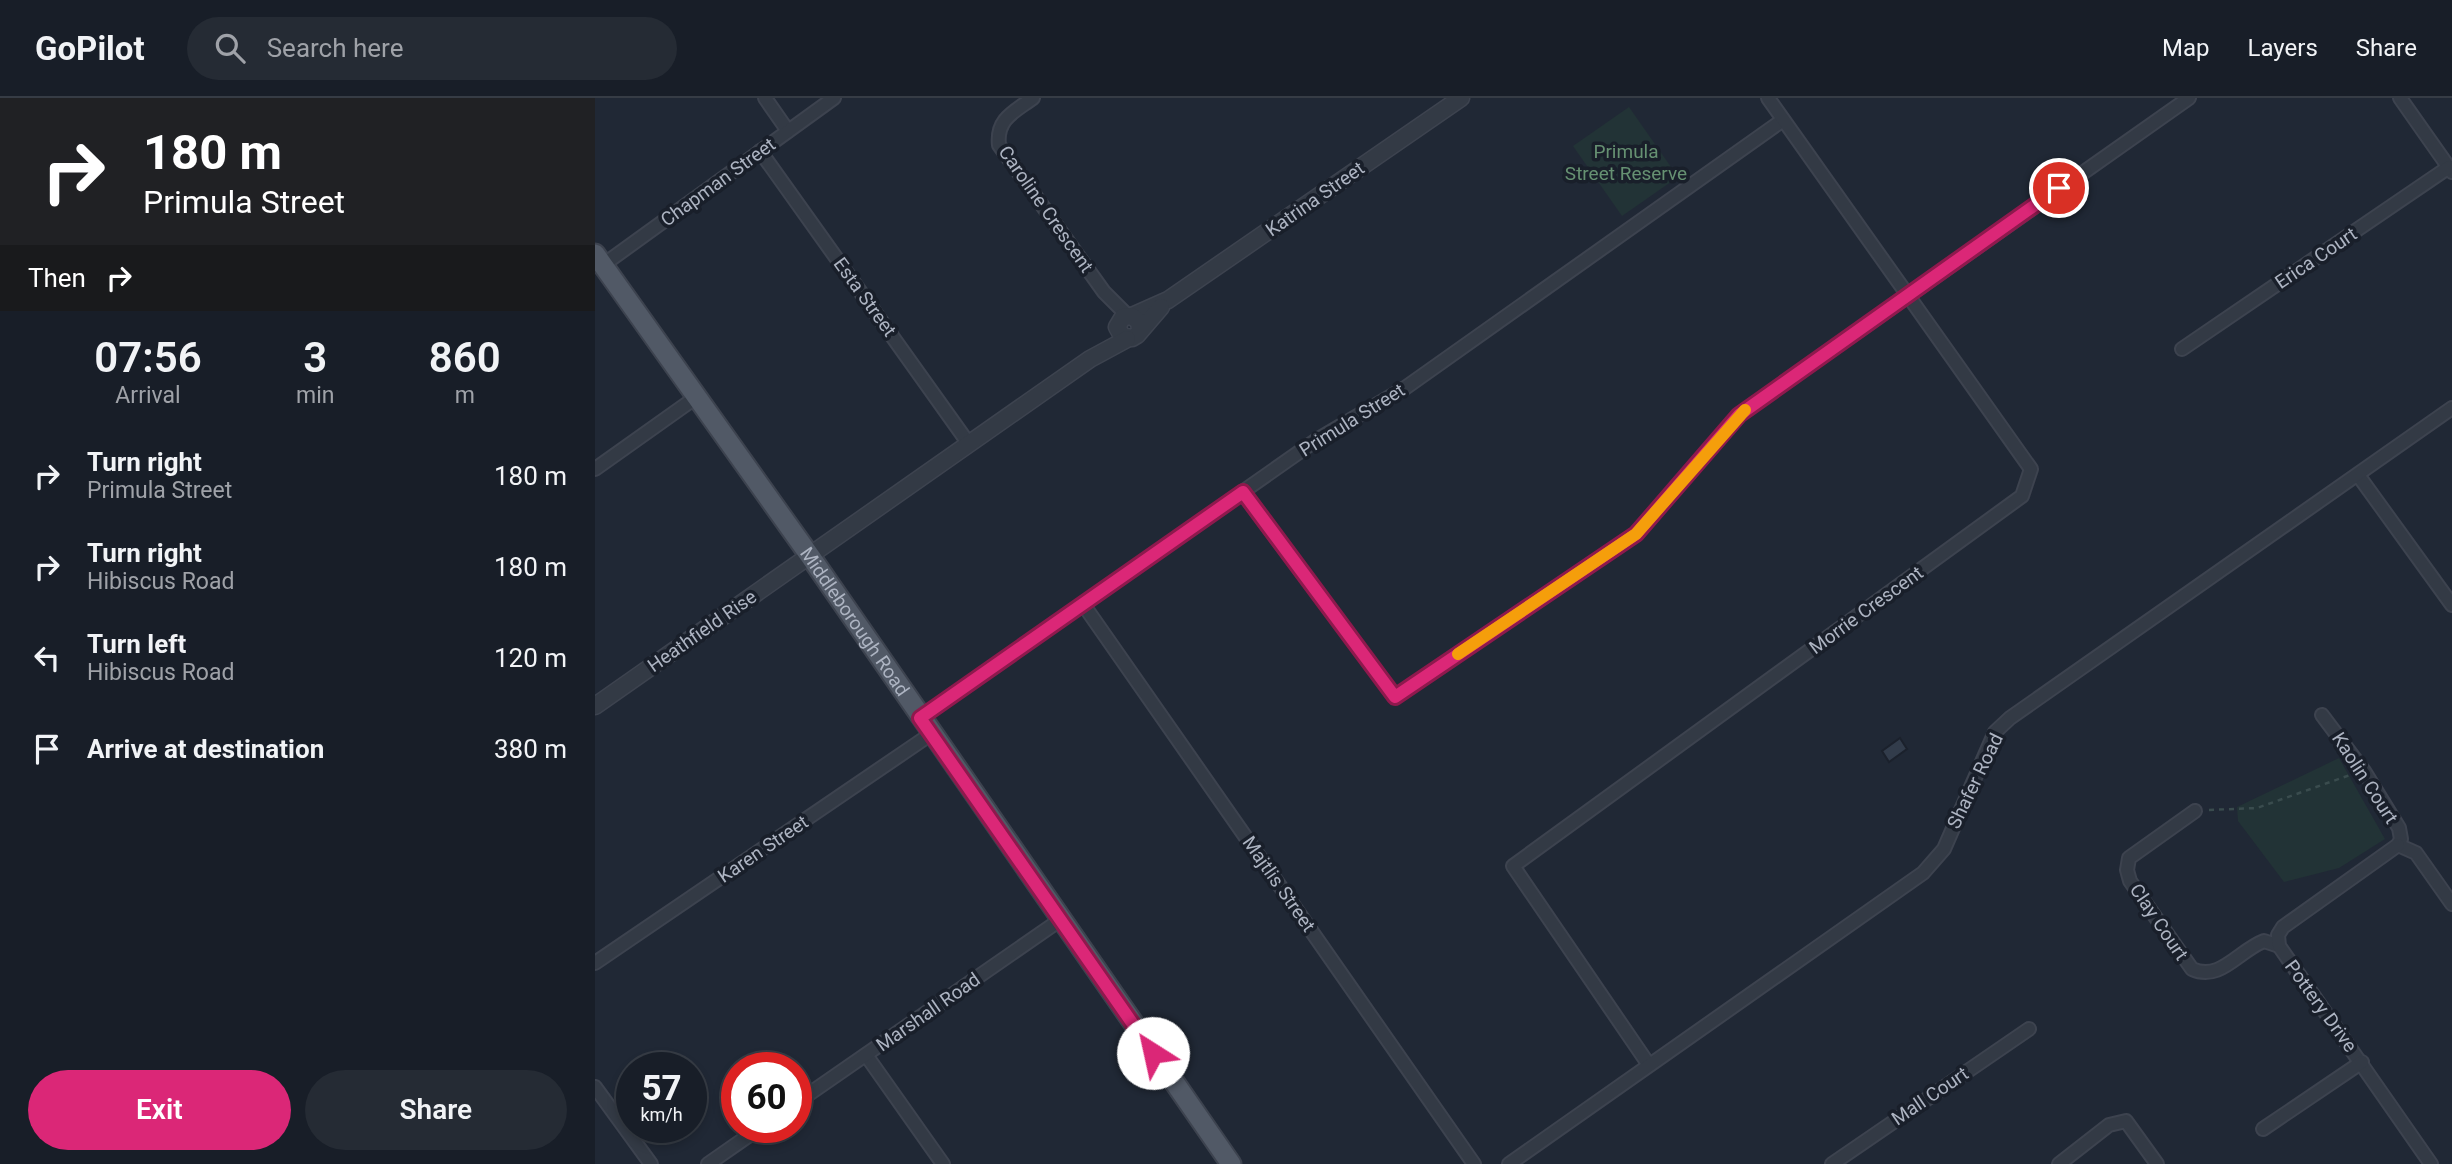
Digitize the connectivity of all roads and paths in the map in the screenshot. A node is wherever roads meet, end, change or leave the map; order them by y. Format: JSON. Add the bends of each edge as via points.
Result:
{"nodes":[{"id":1,"x":765,"y":98,"type":"edge"},
{"id":2,"x":834,"y":98,"type":"edge"},
{"id":3,"x":1034,"y":98,"type":"edge"},
{"id":4,"x":1461,"y":98,"type":"edge"},
{"id":5,"x":1768,"y":98,"type":"edge"},
{"id":6,"x":2189,"y":98,"type":"edge"},
{"id":7,"x":2400,"y":98,"type":"edge"},
{"id":8,"x":1783,"y":120,"type":"junction"},
{"id":9,"x":788,"y":131,"type":"junction"},
{"id":10,"x":760,"y":151,"type":"junction"},
{"id":11,"x":2450,"y":169,"type":"edge"},
{"id":12,"x":599,"y":260,"type":"edge"},
{"id":13,"x":1909,"y":293,"type":"junction"},
{"id":14,"x":1127,"y":325,"type":"junction"},
{"id":15,"x":2182,"y":349,"type":"dead end"},
{"id":16,"x":695,"y":398,"type":"junction"},
{"id":17,"x":2452,"y":408,"type":"edge"},
{"id":18,"x":969,"y":443,"type":"junction"},
{"id":19,"x":595,"y":469,"type":"edge"},
{"id":20,"x":2358,"y":475,"type":"junction"},
{"id":21,"x":1243,"y":492,"type":"junction"},
{"id":22,"x":810,"y":556,"type":"junction"},
{"id":23,"x":1083,"y":604,"type":"junction"},
{"id":24,"x":2452,"y":605,"type":"edge"},
{"id":25,"x":595,"y":706,"type":"edge"},
{"id":26,"x":2322,"y":715,"type":"dead end"},
{"id":27,"x":926,"y":726,"type":"junction"},
{"id":28,"x":2364,"y":771,"type":"junction"},
{"id":29,"x":2195,"y":811,"type":"joint"},
{"id":30,"x":2398,"y":845,"type":"junction"},
{"id":31,"x":2452,"y":904,"type":"edge"},
{"id":32,"x":1060,"y":920,"type":"junction"},
{"id":33,"x":2279,"y":946,"type":"junction"},
{"id":34,"x":595,"y":963,"type":"edge"},
{"id":35,"x":2029,"y":1029,"type":"dead end"},
{"id":36,"x":866,"y":1055,"type":"junction"},
{"id":37,"x":2362,"y":1062,"type":"junction"},
{"id":38,"x":1649,"y":1065,"type":"junction"},
{"id":39,"x":595,"y":1087,"type":"edge"},
{"id":40,"x":812,"y":1092,"type":"edge"},
{"id":41,"x":2263,"y":1129,"type":"dead end"},
{"id":42,"x":738,"y":1143,"type":"edge"},
{"id":43,"x":652,"y":1164,"type":"edge"},
{"id":44,"x":708,"y":1164,"type":"edge"},
{"id":45,"x":943,"y":1164,"type":"edge"},
{"id":46,"x":1231,"y":1164,"type":"edge"},
{"id":47,"x":1474,"y":1164,"type":"edge"},
{"id":48,"x":1509,"y":1164,"type":"edge"},
{"id":49,"x":1832,"y":1164,"type":"edge"},
{"id":50,"x":2059,"y":1164,"type":"edge"},
{"id":51,"x":2157,"y":1164,"type":"edge"},
{"id":52,"x":2431,"y":1164,"type":"edge"}],
"edges":[{"from":1,"to":9,"type":"street"},
{"from":2,"to":9,"type":"street","name":"Chapman Street"},
{"from":3,"to":14,"type":"street","name":"Caroline Crescent","via":[[1003,119],[997,131],[999,145]]},
{"from":4,"to":14,"type":"street","name":"Katrina Street"},
{"from":5,"to":8,"type":"street","name":"Morrie Crescent"},
{"from":6,"to":13,"type":"street"},
{"from":7,"to":11,"type":"street"},
{"from":8,"to":13,"type":"street","name":"Morrie Crescent"},
{"from":8,"to":21,"type":"street","name":"Primula Street","via":[[1405,388],[1315,441]]},
{"from":9,"to":10,"type":"street","name":"Chapman Street"},
{"from":10,"to":12,"type":"street","name":"Chapman Street"},
{"from":10,"to":18,"type":"street","name":"Esta Street"},
{"from":11,"to":15,"type":"street","name":"Erica Court"},
{"from":12,"to":16,"type":"main road","name":"Middleborough Road"},
{"from":13,"to":21,"type":"street","via":[[1739,415],[1636,534],[1395,697]]},
{"from":13,"to":38,"type":"street","name":"Morrie Crescent","via":[[2031,470],[2022,496],[1513,866]]},
{"from":14,"to":18,"type":"street","name":"Katrina Street","via":[[1090,359]]},
{"from":16,"to":19,"type":"street"},
{"from":16,"to":22,"type":"main road","name":"Middleborough Road"},
{"from":17,"to":20,"type":"street","name":"Shafer Road"},
{"from":18,"to":22,"type":"street","name":"Katrina Street"},
{"from":20,"to":24,"type":"street"},
{"from":20,"to":38,"type":"street","name":"Shafer Road","via":[[2010,718],[1995,732],[1944,849],[1923,873]]},
{"from":21,"to":23,"type":"street","name":"Primula Street"},
{"from":22,"to":25,"type":"street","name":"Heathfield Rise"},
{"from":22,"to":27,"type":"main road","name":"Middleborough Road"},
{"from":23,"to":27,"type":"street","name":"Primula Street"},
{"from":23,"to":47,"type":"street","name":"Majtlis Street"},
{"from":26,"to":28,"type":"street","name":"Kaolin Court"},
{"from":27,"to":32,"type":"main road","name":"Middleborough Road"},
{"from":27,"to":34,"type":"street","name":"Karen Street"},
{"from":28,"to":29,"type":"path","via":[[2257,808]]},
{"from":28,"to":30,"type":"street","name":"Kaolin Court","via":[[2399,828]]},
{"from":29,"to":33,"type":"street","name":"Clay Court","via":[[2129,858],[2130,881],[2192,969],[2204,974],[2217,971],[2264,941]]},
{"from":30,"to":31,"type":"street","name":"Kaolin Court","via":[[2416,853]]},
{"from":30,"to":33,"type":"street","name":"Pottery Drive","via":[[2283,927]]},
{"from":32,"to":36,"type":"street","name":"Marshall Road"},
{"from":32,"to":46,"type":"main road","name":"Middleborough Road"},
{"from":33,"to":37,"type":"street","name":"Pottery Drive"},
{"from":35,"to":49,"type":"street","name":"Mall Court"},
{"from":36,"to":40,"type":"street","name":"Marshall Road"},
{"from":36,"to":45,"type":"street"},
{"from":37,"to":41,"type":"street"},
{"from":37,"to":52,"type":"street","name":"Pottery Drive"},
{"from":38,"to":48,"type":"street","name":"Shafer Road"},
{"from":39,"to":43,"type":"street"},
{"from":42,"to":44,"type":"street"},
{"from":50,"to":51,"type":"street","via":[[2109,1125],[2126,1121]]}]}
